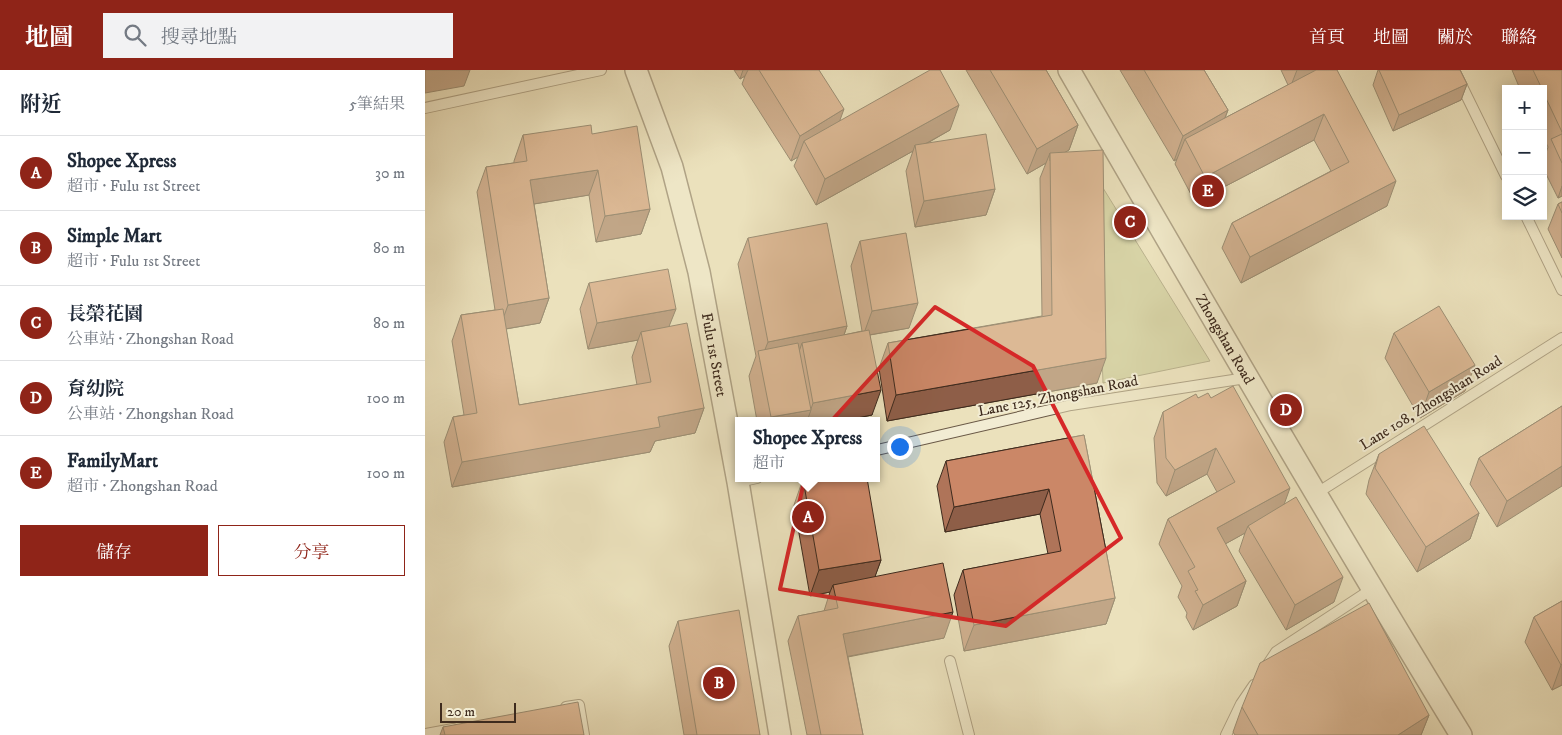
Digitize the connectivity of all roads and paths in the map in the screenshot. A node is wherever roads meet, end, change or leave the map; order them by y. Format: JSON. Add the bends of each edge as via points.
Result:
{"nodes":[{"id":1,"x":601,"y":70,"type":"edge"},
{"id":2,"x":637,"y":70,"type":"edge"},
{"id":3,"x":1069,"y":70,"type":"edge"},
{"id":4,"x":1454,"y":70,"type":"edge"},
{"id":5,"x":425,"y":108,"type":"edge"},
{"id":6,"x":1506,"y":175,"type":"edge"},
{"id":7,"x":1528,"y":220,"type":"edge"},
{"id":8,"x":1562,"y":290,"type":"edge"},
{"id":9,"x":1562,"y":338,"type":"edge"},
{"id":10,"x":1246,"y":378,"type":"junction"},
{"id":11,"x":735,"y":425,"type":"edge"},
{"id":12,"x":880,"y":449,"type":"edge"},
{"id":13,"x":748,"y":482,"type":"edge"},
{"id":14,"x":1317,"y":494,"type":"junction"},
{"id":15,"x":1372,"y":589,"type":"junction"},
{"id":16,"x":950,"y":660,"type":"dead end"},
{"id":17,"x":559,"y":708,"type":"edge"},
{"id":18,"x":463,"y":727,"type":"edge"},
{"id":19,"x":425,"y":734,"type":"edge"},
{"id":20,"x":584,"y":735,"type":"edge"},
{"id":21,"x":780,"y":735,"type":"edge"},
{"id":22,"x":969,"y":735,"type":"edge"},
{"id":23,"x":1226,"y":735,"type":"edge"},
{"id":24,"x":1461,"y":735,"type":"edge"}],
"edges":[{"from":1,"to":5,"type":"lane"},
{"from":2,"to":11,"type":"street","name":"Fulu 1st Street","via":[[672,167]]},
{"from":3,"to":10,"type":"street","name":"Zhongshan Road"},
{"from":4,"to":6,"type":"lane"},
{"from":7,"to":8,"type":"lane"},
{"from":9,"to":14,"type":"lane","name":"Lane 108, Zhongshan Road"},
{"from":10,"to":12,"type":"lane","name":"Lane 125, Zhongshan Road","via":[[1071,405]]},
{"from":10,"to":14,"type":"street","name":"Zhongshan Road"},
{"from":13,"to":21,"type":"street","name":"Fulu 1st Street"},
{"from":14,"to":15,"type":"street","name":"Zhongshan Road"},
{"from":15,"to":23,"type":"lane","via":[[1276,652],[1241,704]]},
{"from":15,"to":24,"type":"street","name":"Zhongshan Road"},
{"from":16,"to":22,"type":"lane"},
{"from":17,"to":20,"type":"lane","via":[[579,705]]},
{"from":18,"to":19,"type":"lane"}]}
